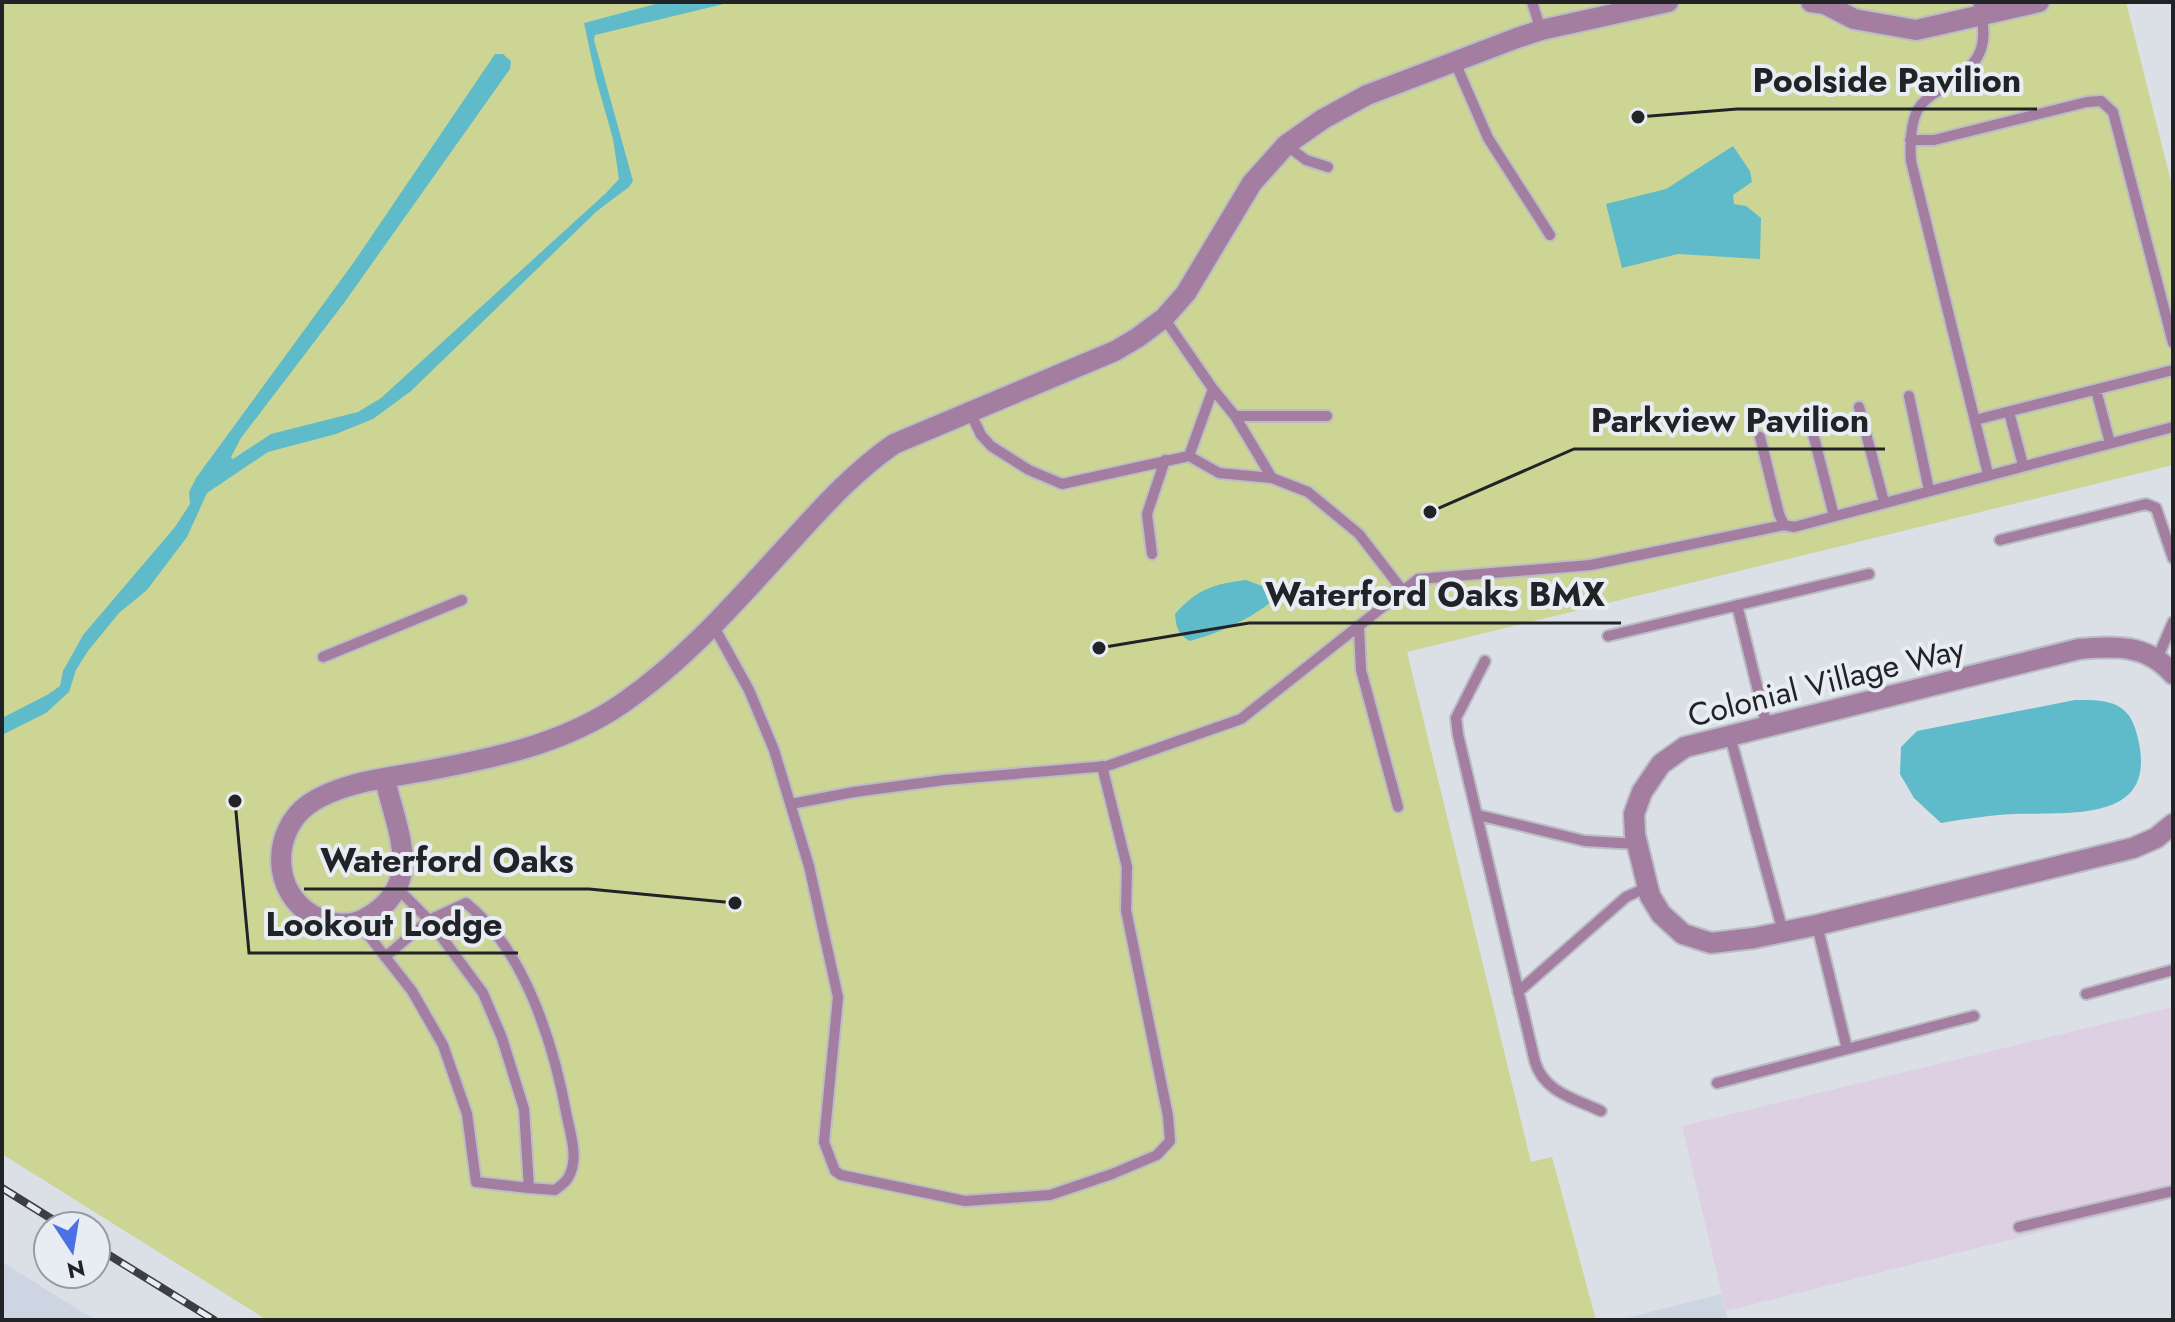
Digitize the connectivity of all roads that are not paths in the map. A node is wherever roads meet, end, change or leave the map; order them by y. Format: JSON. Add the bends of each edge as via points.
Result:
{"nodes":[{"id":1,"x":1532,"y":2,"type":"edge"},
{"id":2,"x":1668,"y":2,"type":"edge"},
{"id":3,"x":2039,"y":2,"type":"edge"},
{"id":4,"x":1823,"y":3,"type":"edge"},
{"id":5,"x":1980,"y":9,"type":"edge"},
{"id":6,"x":1541,"y":30,"type":"junction"},
{"id":7,"x":1454,"y":60,"type":"junction"},
{"id":8,"x":1910,"y":140,"type":"junction"},
{"id":9,"x":1286,"y":145,"type":"junction"},
{"id":10,"x":1328,"y":167,"type":"dead end"},
{"id":11,"x":1550,"y":235,"type":"dead end"},
{"id":12,"x":1164,"y":318,"type":"junction"},
{"id":13,"x":2173,"y":343,"type":"edge"},
{"id":14,"x":2173,"y":370,"type":"edge"},
{"id":15,"x":1213,"y":389,"type":"junction"},
{"id":16,"x":2096,"y":390,"type":"junction"},
{"id":17,"x":1909,"y":396,"type":"dead end"},
{"id":18,"x":1859,"y":407,"type":"dead end"},
{"id":19,"x":970,"y":412,"type":"junction"},
{"id":20,"x":2009,"y":412,"type":"junction"},
{"id":21,"x":1235,"y":416,"type":"junction"},
{"id":22,"x":1327,"y":416,"type":"dead end"},
{"id":23,"x":1809,"y":418,"type":"dead end"},
{"id":24,"x":1975,"y":420,"type":"junction"},
{"id":25,"x":2173,"y":427,"type":"edge"},
{"id":26,"x":1760,"y":437,"type":"dead end"},
{"id":27,"x":2110,"y":443,"type":"junction"},
{"id":28,"x":1189,"y":456,"type":"junction"},
{"id":29,"x":1165,"y":460,"type":"junction"},
{"id":30,"x":2023,"y":465,"type":"junction"},
{"id":31,"x":1988,"y":474,"type":"junction"},
{"id":32,"x":1272,"y":478,"type":"junction"},
{"id":33,"x":1929,"y":490,"type":"junction"},
{"id":34,"x":1884,"y":502,"type":"junction"},
{"id":35,"x":1834,"y":516,"type":"junction"},
{"id":36,"x":1784,"y":525,"type":"junction"},
{"id":37,"x":2000,"y":540,"type":"dead end"},
{"id":38,"x":1152,"y":554,"type":"dead end"},
{"id":39,"x":2173,"y":558,"type":"edge"},
{"id":40,"x":1869,"y":574,"type":"dead end"},
{"id":41,"x":1403,"y":591,"type":"junction"},
{"id":42,"x":462,"y":600,"type":"dead end"},
{"id":43,"x":1737,"y":605,"type":"junction"},
{"id":44,"x":2173,"y":622,"type":"edge"},
{"id":45,"x":713,"y":625,"type":"junction"},
{"id":46,"x":1359,"y":628,"type":"junction"},
{"id":47,"x":1608,"y":636,"type":"dead end"},
{"id":48,"x":323,"y":657,"type":"dead end"},
{"id":49,"x":2157,"y":659,"type":"junction"},
{"id":50,"x":1485,"y":661,"type":"dead end"},
{"id":51,"x":2173,"y":674,"type":"edge"},
{"id":52,"x":1767,"y":727,"type":"junction"},
{"id":53,"x":1730,"y":736,"type":"junction"},
{"id":54,"x":1102,"y":766,"type":"junction"},
{"id":55,"x":385,"y":779,"type":"junction"},
{"id":56,"x":791,"y":804,"type":"junction"},
{"id":57,"x":1398,"y":807,"type":"dead end"},
{"id":58,"x":1478,"y":815,"type":"junction"},
{"id":59,"x":2173,"y":824,"type":"edge"},
{"id":60,"x":1637,"y":844,"type":"junction"},
{"id":61,"x":1648,"y":887,"type":"junction"},
{"id":62,"x":398,"y":889,"type":"junction"},
{"id":63,"x":429,"y":920,"type":"junction"},
{"id":64,"x":358,"y":922,"type":"junction"},
{"id":65,"x":1817,"y":925,"type":"junction"},
{"id":66,"x":1783,"y":932,"type":"junction"},
{"id":67,"x":385,"y":957,"type":"junction"},
{"id":68,"x":2173,"y":970,"type":"edge"},
{"id":69,"x":1518,"y":992,"type":"junction"},
{"id":70,"x":2086,"y":994,"type":"dead end"},
{"id":71,"x":1974,"y":1016,"type":"dead end"},
{"id":72,"x":1847,"y":1049,"type":"junction"},
{"id":73,"x":1717,"y":1083,"type":"dead end"},
{"id":74,"x":1601,"y":1111,"type":"dead end"},
{"id":75,"x":529,"y":1188,"type":"junction"},
{"id":76,"x":2173,"y":1191,"type":"edge"},
{"id":77,"x":2019,"y":1227,"type":"dead end"}],
"edges":[{"from":1,"to":6,"type":"lane"},
{"from":2,"to":6,"type":"street"},
{"from":3,"to":5,"type":"street"},
{"from":4,"to":5,"type":"street","via":[[1854,19],[1916,30]]},
{"from":5,"to":8,"type":"lane","via":[[1982,51],[1960,76],[1927,98],[1916,112]]},
{"from":6,"to":7,"type":"street"},
{"from":7,"to":9,"type":"street","via":[[1367,95]]},
{"from":7,"to":11,"type":"lane","via":[[1488,138]]},
{"from":8,"to":13,"type":"lane","via":[[1934,140],[2101,101],[2113,112]]},
{"from":8,"to":24,"type":"lane"},
{"from":9,"to":10,"type":"lane","via":[[1306,160]]},
{"from":9,"to":12,"type":"street","via":[[1252,183],[1186,293]]},
{"from":12,"to":15,"type":"lane"},
{"from":12,"to":19,"type":"street","via":[[1115,351]]},
{"from":14,"to":16,"type":"lane"},
{"from":15,"to":21,"type":"lane"},
{"from":15,"to":28,"type":"lane"},
{"from":16,"to":20,"type":"lane"},
{"from":16,"to":27,"type":"lane"},
{"from":17,"to":33,"type":"lane"},
{"from":18,"to":34,"type":"lane"},
{"from":19,"to":29,"type":"lane","via":[[991,446],[1062,484]]},
{"from":19,"to":45,"type":"street","via":[[894,444],[871,460]]},
{"from":20,"to":24,"type":"lane"},
{"from":20,"to":30,"type":"lane"},
{"from":21,"to":22,"type":"lane"},
{"from":21,"to":32,"type":"lane"},
{"from":23,"to":35,"type":"lane"},
{"from":24,"to":31,"type":"lane"},
{"from":25,"to":27,"type":"lane"},
{"from":26,"to":36,"type":"lane"},
{"from":27,"to":30,"type":"lane"},
{"from":28,"to":29,"type":"lane"},
{"from":28,"to":32,"type":"lane","via":[[1219,473]]},
{"from":29,"to":38,"type":"lane","via":[[1147,514]]},
{"from":30,"to":31,"type":"lane"},
{"from":31,"to":33,"type":"lane"},
{"from":32,"to":41,"type":"lane","via":[[1308,492],[1359,534]]},
{"from":33,"to":34,"type":"lane"},
{"from":34,"to":35,"type":"lane"},
{"from":35,"to":36,"type":"lane"},
{"from":36,"to":41,"type":"lane","via":[[1591,565],[1418,579]]},
{"from":37,"to":39,"type":"lane","via":[[2146,504],[2156,508]]},
{"from":40,"to":43,"type":"lane"},
{"from":41,"to":46,"type":"lane"},
{"from":42,"to":48,"type":"lane"},
{"from":43,"to":47,"type":"lane"},
{"from":43,"to":52,"type":"lane"},
{"from":44,"to":49,"type":"lane"},
{"from":45,"to":55,"type":"street","via":[[650,684],[578,728],[494,758]]},
{"from":45,"to":56,"type":"lane","via":[[749,690]]},
{"from":46,"to":54,"type":"lane","via":[[1241,719]]},
{"from":46,"to":57,"type":"lane","via":[[1361,670]]},
{"from":49,"to":51,"type":"street","name":"Colonial Village Way"},
{"from":49,"to":52,"type":"street","name":"Colonial Village Way","via":[[2115,646],[2079,649]]},
{"from":50,"to":58,"type":"lane","via":[[1456,718]]},
{"from":52,"to":53,"type":"street","name":"Colonial Village Way"},
{"from":53,"to":60,"type":"street","name":"Colonial Village Way","via":[[1685,747],[1653,773],[1634,814]]},
{"from":53,"to":66,"type":"lane"},
{"from":54,"to":56,"type":"lane","via":[[944,780]]},
{"from":54,"to":56,"type":"lane","via":[[1127,867],[1126,910],[1170,1141],[1157,1155],[1050,1195],[965,1201],[835,1171],[824,1142],[838,997]]},
{"from":55,"to":62,"type":"street","via":[[401,841]]},
{"from":55,"to":64,"type":"street","via":[[342,789],[310,804],[294,819],[280,847],[285,880],[308,912],[335,924]]},
{"from":58,"to":60,"type":"lane","via":[[1570,838]]},
{"from":58,"to":69,"type":"lane"},
{"from":59,"to":65,"type":"street","name":"Colonial Village Way","via":[[2133,848]]},
{"from":60,"to":61,"type":"street","name":"Colonial Village Way"},
{"from":61,"to":66,"type":"street","name":"Colonial Village Way","via":[[1661,914],[1683,934],[1711,943]]},
{"from":61,"to":69,"type":"lane","via":[[1626,897]]},
{"from":62,"to":63,"type":"lane"},
{"from":62,"to":64,"type":"street","via":[[384,908]]},
{"from":63,"to":67,"type":"lane"},
{"from":63,"to":75,"type":"lane","via":[[483,993],[502,1038],[524,1109]]},
{"from":63,"to":75,"type":"lane","via":[[466,903],[485,918],[530,991],[559,1072],[574,1155],[568,1178],[555,1190]]},
{"from":64,"to":67,"type":"lane"},
{"from":65,"to":66,"type":"street","name":"Colonial Village Way"},
{"from":65,"to":72,"type":"lane"},
{"from":67,"to":75,"type":"lane","via":[[443,1045],[467,1114],[476,1182]]},
{"from":68,"to":70,"type":"lane"},
{"from":69,"to":74,"type":"lane","via":[[1540,1078]]},
{"from":71,"to":72,"type":"lane"},
{"from":72,"to":73,"type":"lane"},
{"from":76,"to":77,"type":"lane"}]}
